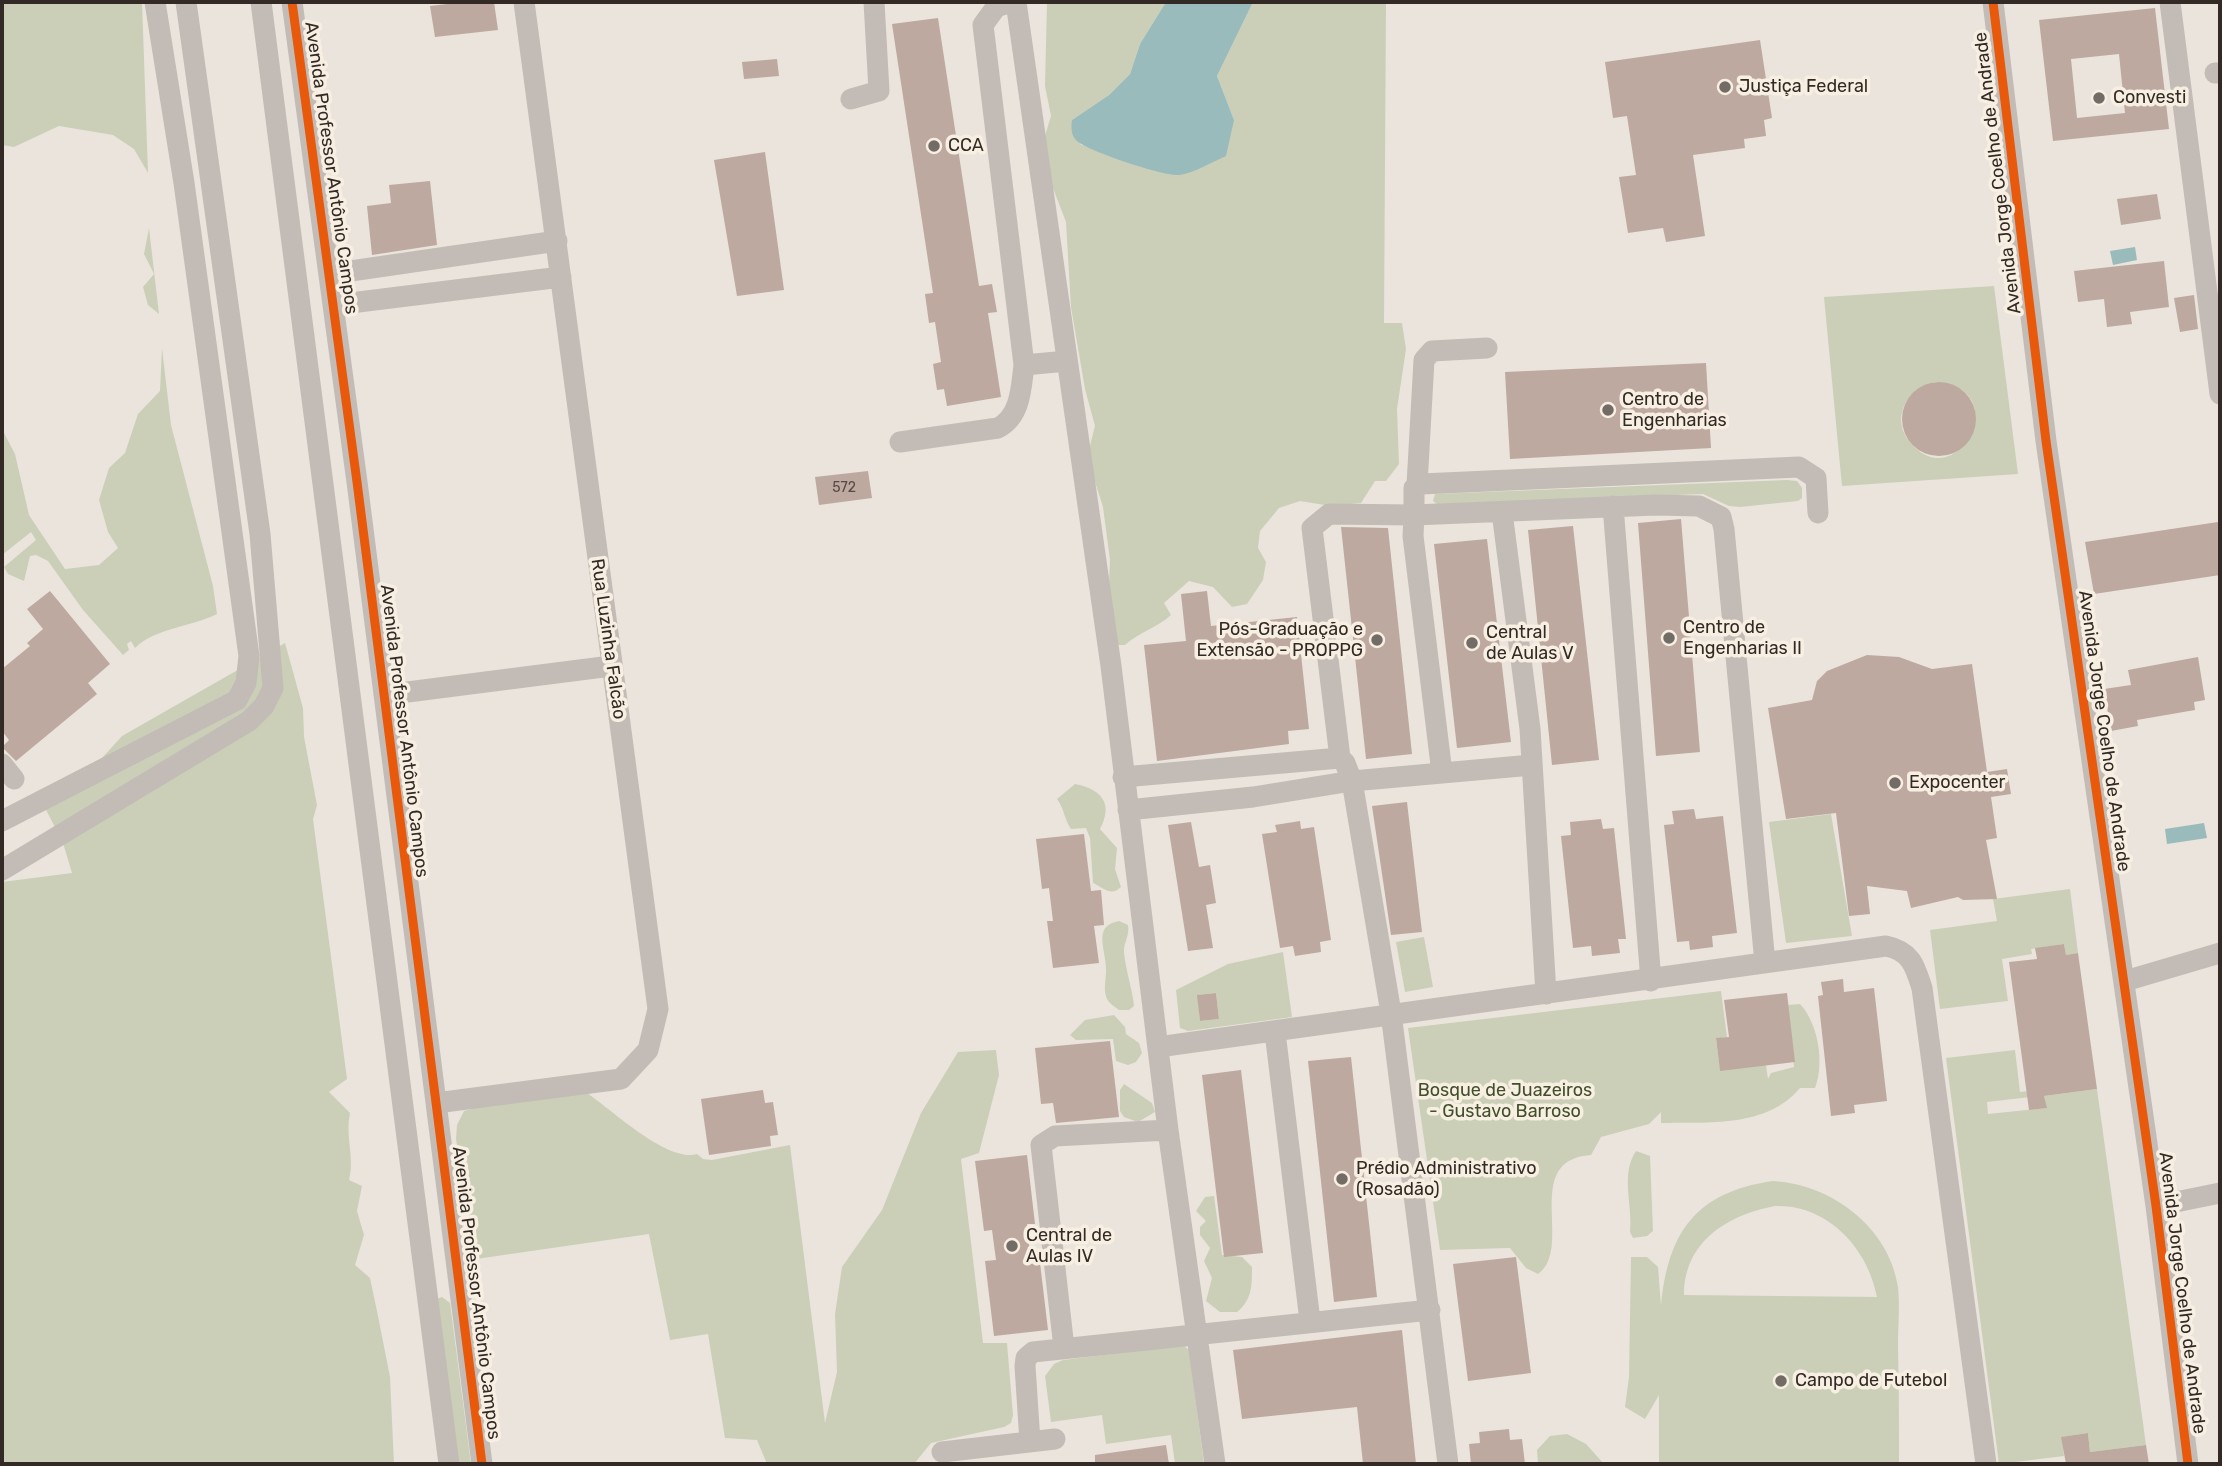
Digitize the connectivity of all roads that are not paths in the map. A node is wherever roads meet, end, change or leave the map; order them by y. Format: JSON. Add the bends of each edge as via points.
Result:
{"nodes":[{"id":1,"x":155,"y":2,"type":"edge"},
{"id":2,"x":186,"y":2,"type":"edge"},
{"id":3,"x":261,"y":2,"type":"edge"},
{"id":4,"x":292,"y":2,"type":"edge"},
{"id":5,"x":524,"y":2,"type":"edge"},
{"id":6,"x":874,"y":2,"type":"edge"},
{"id":7,"x":1014,"y":2,"type":"edge"},
{"id":8,"x":1993,"y":2,"type":"edge"},
{"id":9,"x":2170,"y":2,"type":"edge"},
{"id":10,"x":851,"y":99,"type":"dead end"},
{"id":11,"x":557,"y":241,"type":"junction"},
{"id":12,"x":330,"y":274,"type":"junction"},
{"id":13,"x":561,"y":277,"type":"junction"},
{"id":14,"x":334,"y":305,"type":"junction"},
{"id":15,"x":1487,"y":348,"type":"dead end"},
{"id":16,"x":1067,"y":361,"type":"junction"},
{"id":17,"x":1024,"y":365,"type":"junction"},
{"id":18,"x":2220,"y":394,"type":"edge"},
{"id":19,"x":349,"y":430,"type":"junction"},
{"id":20,"x":318,"y":436,"type":"junction"},
{"id":21,"x":900,"y":442,"type":"dead end"},
{"id":22,"x":323,"y":482,"type":"junction"},
{"id":23,"x":358,"y":482,"type":"junction"},
{"id":24,"x":1417,"y":485,"type":"junction"},
{"id":25,"x":1613,"y":506,"type":"junction"},
{"id":26,"x":1502,"y":512,"type":"junction"},
{"id":27,"x":1818,"y":513,"type":"dead end"},
{"id":28,"x":1414,"y":514,"type":"junction"},
{"id":29,"x":611,"y":666,"type":"junction"},
{"id":30,"x":246,"y":683,"type":"junction"},
{"id":31,"x":273,"y":688,"type":"junction"},
{"id":32,"x":384,"y":695,"type":"junction"},
{"id":33,"x":1340,"y":758,"type":"junction"},
{"id":34,"x":1251,"y":765,"type":"junction"},
{"id":35,"x":1532,"y":765,"type":"junction"},
{"id":36,"x":1442,"y":773,"type":"junction"},
{"id":37,"x":1123,"y":777,"type":"junction"},
{"id":38,"x":1353,"y":790,"type":"junction"},
{"id":39,"x":1252,"y":797,"type":"junction"},
{"id":40,"x":1128,"y":810,"type":"junction"},
{"id":41,"x":2,"y":821,"type":"edge"},
{"id":42,"x":2,"y":870,"type":"edge"},
{"id":43,"x":2220,"y":953,"type":"edge"},
{"id":44,"x":1765,"y":963,"type":"junction"},
{"id":45,"x":1651,"y":981,"type":"junction"},
{"id":46,"x":2125,"y":981,"type":"junction"},
{"id":47,"x":1546,"y":994,"type":"junction"},
{"id":48,"x":1391,"y":1013,"type":"junction"},
{"id":49,"x":1275,"y":1032,"type":"junction"},
{"id":50,"x":1158,"y":1048,"type":"junction"},
{"id":51,"x":436,"y":1103,"type":"junction"},
{"id":52,"x":1168,"y":1130,"type":"junction"},
{"id":53,"x":442,"y":1149,"type":"junction"},
{"id":54,"x":410,"y":1151,"type":"junction"},
{"id":55,"x":2220,"y":1193,"type":"edge"},
{"id":56,"x":415,"y":1201,"type":"junction"},
{"id":57,"x":448,"y":1201,"type":"junction"},
{"id":58,"x":2156,"y":1206,"type":"junction"},
{"id":59,"x":1430,"y":1310,"type":"junction"},
{"id":60,"x":1310,"y":1321,"type":"junction"},
{"id":61,"x":1198,"y":1335,"type":"junction"},
{"id":62,"x":1064,"y":1348,"type":"junction"},
{"id":63,"x":1055,"y":1439,"type":"dead end"},
{"id":64,"x":1030,"y":1442,"type":"junction"},
{"id":65,"x":942,"y":1452,"type":"dead end"},
{"id":66,"x":449,"y":1464,"type":"edge"},
{"id":67,"x":482,"y":1464,"type":"edge"},
{"id":68,"x":1215,"y":1464,"type":"edge"},
{"id":69,"x":1448,"y":1464,"type":"edge"},
{"id":70,"x":1986,"y":1464,"type":"edge"},
{"id":71,"x":2188,"y":1464,"type":"edge"}],
"edges":[{"from":1,"to":30,"type":"street","via":[[249,656]]},
{"from":2,"to":31,"type":"street","via":[[260,534]]},
{"from":3,"to":20,"type":"street"},
{"from":4,"to":12,"type":"street","name":"Avenida Professor Antônio Campos"},
{"from":5,"to":11,"type":"street","name":"Rua Luzinha Falcão"},
{"from":6,"to":10,"type":"street","via":[[880,91]]},
{"from":7,"to":16,"type":"street"},
{"from":7,"to":17,"type":"street","via":[[996,7],[983,25]]},
{"from":8,"to":46,"type":"street","name":"Avenida Jorge Coelho de Andrade","via":[[2048,454]]},
{"from":9,"to":18,"type":"street"},
{"from":11,"to":12,"type":"street"},
{"from":11,"to":13,"type":"street","name":"Rua Luzinha Falcão"},
{"from":12,"to":14,"type":"street","name":"Avenida Professor Antônio Campos"},
{"from":13,"to":14,"type":"street"},
{"from":13,"to":29,"type":"street","name":"Rua Luzinha Falcão"},
{"from":14,"to":19,"type":"street","name":"Avenida Professor Antônio Campos"},
{"from":15,"to":24,"type":"street","via":[[1432,351],[1424,360]]},
{"from":16,"to":17,"type":"street"},
{"from":16,"to":37,"type":"street"},
{"from":17,"to":21,"type":"street","via":[[1016,410],[1008,422],[998,428]]},
{"from":19,"to":20,"type":"street"},
{"from":19,"to":23,"type":"street","name":"Avenida Professor Antônio Campos"},
{"from":20,"to":22,"type":"street"},
{"from":22,"to":23,"type":"street"},
{"from":22,"to":54,"type":"street"},
{"from":23,"to":32,"type":"street","name":"Avenida Professor Antônio Campos"},
{"from":24,"to":27,"type":"street","via":[[1799,467],[1816,478]]},
{"from":24,"to":28,"type":"street"},
{"from":25,"to":26,"type":"street"},
{"from":25,"to":44,"type":"street","via":[[1699,506],[1721,517]]},
{"from":25,"to":45,"type":"street"},
{"from":26,"to":28,"type":"street"},
{"from":26,"to":35,"type":"street"},
{"from":28,"to":33,"type":"street","via":[[1329,514],[1312,528]]},
{"from":28,"to":36,"type":"street"},
{"from":29,"to":32,"type":"street"},
{"from":29,"to":51,"type":"street","name":"Rua Luzinha Falcão","via":[[658,1009],[648,1049],[621,1079]]},
{"from":30,"to":31,"type":"street"},
{"from":30,"to":41,"type":"street","via":[[237,700]]},
{"from":31,"to":42,"type":"street","via":[[249,721]]},
{"from":32,"to":51,"type":"street","name":"Avenida Professor Antônio Campos"},
{"from":33,"to":34,"type":"street"},
{"from":33,"to":38,"type":"street"},
{"from":34,"to":37,"type":"street"},
{"from":34,"to":39,"type":"street"},
{"from":35,"to":36,"type":"street"},
{"from":35,"to":47,"type":"street"},
{"from":36,"to":38,"type":"street"},
{"from":37,"to":40,"type":"street"},
{"from":38,"to":39,"type":"street"},
{"from":38,"to":48,"type":"street"},
{"from":39,"to":40,"type":"street"},
{"from":40,"to":50,"type":"street"},
{"from":43,"to":46,"type":"street"},
{"from":44,"to":45,"type":"street"},
{"from":44,"to":70,"type":"street","via":[[1886,946],[1910,956],[1916,968]]},
{"from":45,"to":47,"type":"street"},
{"from":46,"to":58,"type":"street","name":"Avenida Jorge Coelho de Andrade"},
{"from":47,"to":48,"type":"street"},
{"from":48,"to":49,"type":"street"},
{"from":48,"to":59,"type":"street"},
{"from":49,"to":50,"type":"street"},
{"from":49,"to":60,"type":"street"},
{"from":50,"to":52,"type":"street"},
{"from":51,"to":53,"type":"street","name":"Avenida Professor Antônio Campos"},
{"from":52,"to":61,"type":"street"},
{"from":52,"to":62,"type":"street","via":[[1055,1136],[1041,1145]]},
{"from":53,"to":54,"type":"street"},
{"from":53,"to":57,"type":"street","name":"Avenida Professor Antônio Campos"},
{"from":54,"to":56,"type":"street"},
{"from":55,"to":58,"type":"street"},
{"from":56,"to":57,"type":"street"},
{"from":56,"to":66,"type":"street"},
{"from":57,"to":67,"type":"street","name":"Avenida Professor Antônio Campos"},
{"from":58,"to":71,"type":"street","name":"Avenida Jorge Coelho de Andrade"},
{"from":59,"to":60,"type":"street"},
{"from":59,"to":69,"type":"street"},
{"from":60,"to":61,"type":"street"},
{"from":61,"to":62,"type":"street"},
{"from":61,"to":68,"type":"street"},
{"from":62,"to":64,"type":"street","via":[[1033,1352],[1026,1359]]},
{"from":63,"to":64,"type":"street"},
{"from":64,"to":65,"type":"street"}]}
